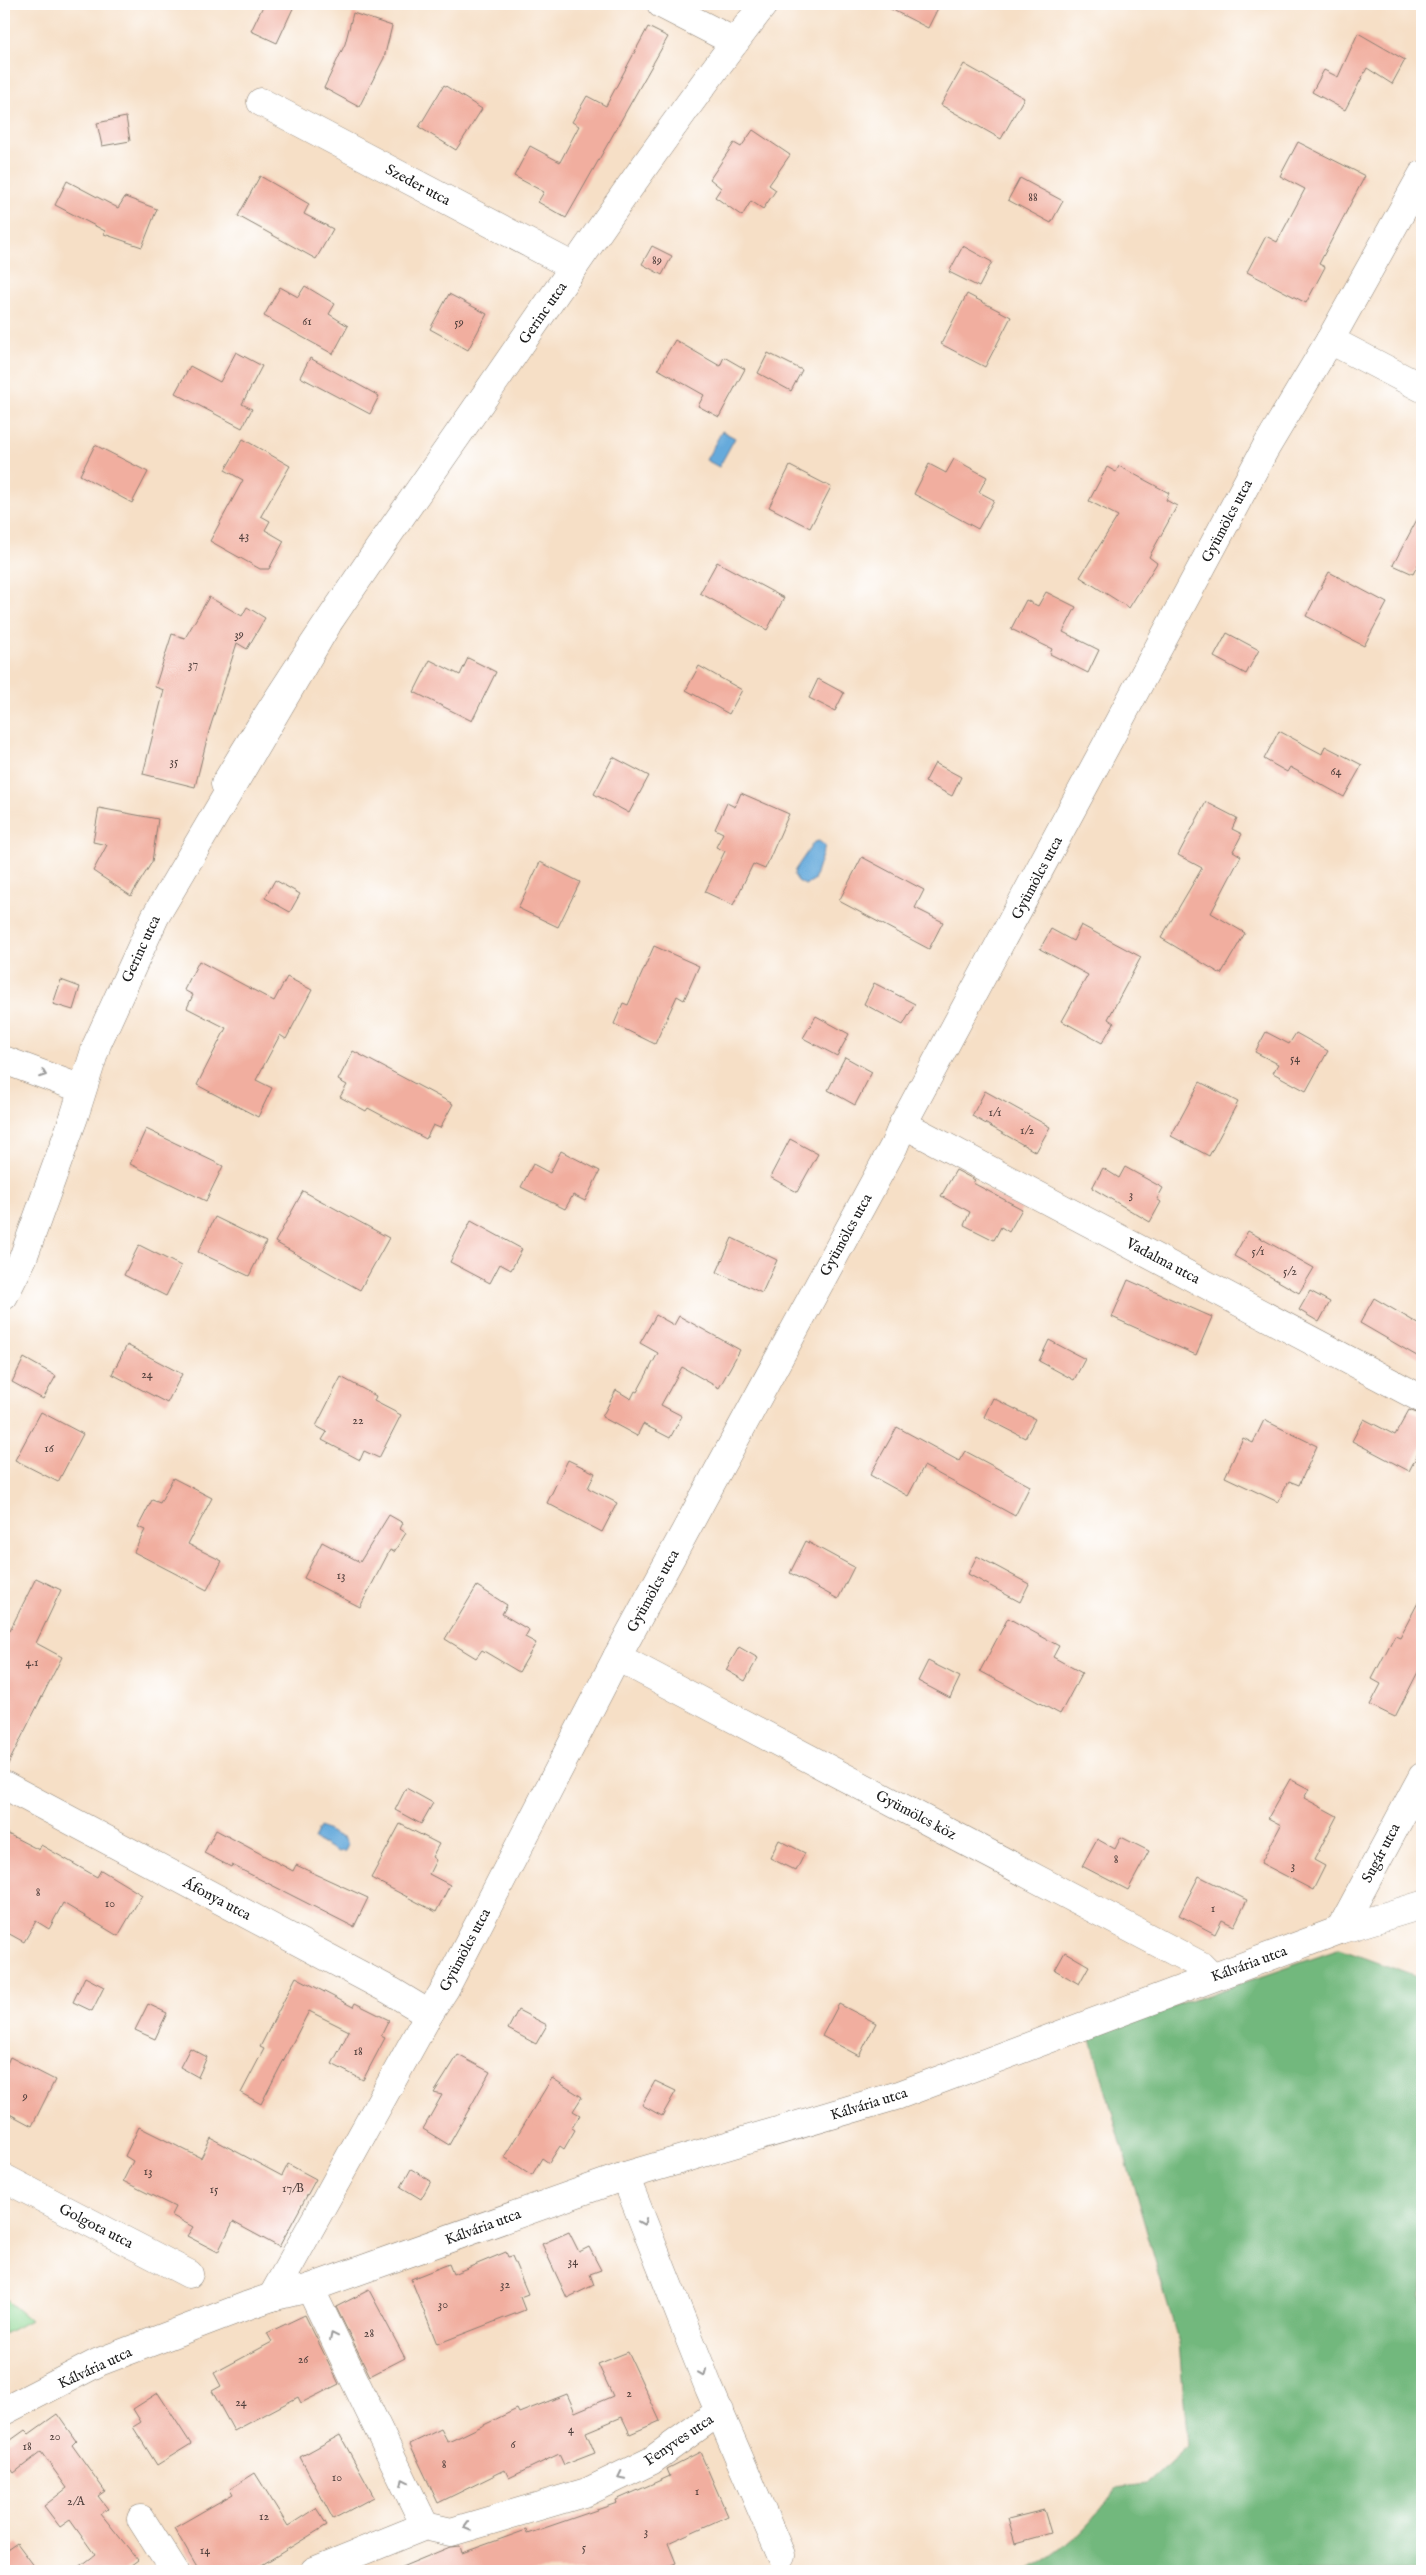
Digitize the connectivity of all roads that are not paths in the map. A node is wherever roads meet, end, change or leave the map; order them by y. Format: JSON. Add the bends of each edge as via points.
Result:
{"nodes":[{"id":1,"x":661,"y":4,"type":"edge"},
{"id":2,"x":764,"y":4,"type":"edge"},
{"id":3,"x":735,"y":42,"type":"junction"},
{"id":4,"x":261,"y":102,"type":"dead end"},
{"id":5,"x":1422,"y":175,"type":"edge"},
{"id":6,"x":574,"y":267,"type":"junction"},
{"id":7,"x":1330,"y":340,"type":"junction"},
{"id":8,"x":1422,"y":388,"type":"edge"},
{"id":9,"x":327,"y":625,"type":"junction"},
{"id":10,"x":4,"y":1060,"type":"edge"},
{"id":11,"x":82,"y":1089,"type":"junction"},
{"id":12,"x":903,"y":1124,"type":"junction"},
{"id":13,"x":4,"y":1296,"type":"edge"},
{"id":14,"x":1422,"y":1399,"type":"edge"},
{"id":15,"x":617,"y":1657,"type":"junction"},
{"id":16,"x":1422,"y":1777,"type":"edge"},
{"id":17,"x":4,"y":1785,"type":"edge"},
{"id":18,"x":1422,"y":1905,"type":"edge"},
{"id":19,"x":1340,"y":1930,"type":"junction"},
{"id":20,"x":1212,"y":1977,"type":"junction"},
{"id":21,"x":429,"y":2014,"type":"junction"},
{"id":22,"x":625,"y":2176,"type":"junction"},
{"id":23,"x":4,"y":2178,"type":"edge"},
{"id":24,"x":189,"y":2274,"type":"dead end"},
{"id":25,"x":310,"y":2288,"type":"junction"},
{"id":26,"x":272,"y":2297,"type":"junction"},
{"id":27,"x":720,"y":2411,"type":"junction"},
{"id":28,"x":4,"y":2412,"type":"edge"},
{"id":29,"x":141,"y":2519,"type":"dead end"},
{"id":30,"x":425,"y":2526,"type":"junction"},
{"id":31,"x":781,"y":2556,"type":"dead end"},
{"id":32,"x":174,"y":2571,"type":"edge"},
{"id":33,"x":314,"y":2571,"type":"edge"}],
"edges":[{"from":1,"to":3,"type":"street"},
{"from":2,"to":3,"type":"street","name":"Gerinc utca"},
{"from":3,"to":6,"type":"street","name":"Gerinc utca"},
{"from":4,"to":6,"type":"street","name":"Szeder utca"},
{"from":5,"to":7,"type":"street","name":"Gyümölcs utca"},
{"from":6,"to":9,"type":"street","name":"Gerinc utca"},
{"from":7,"to":8,"type":"street"},
{"from":7,"to":12,"type":"street","name":"Gyümölcs utca","via":[[1265,448]]},
{"from":9,"to":9,"type":"street","name":"Gerinc utca","via":[[269,709],[225,784],[230,776]]},
{"from":9,"to":11,"type":"street","name":"Gerinc utca","via":[[155,917],[98,1044]]},
{"from":10,"to":11,"type":"street","one_way":true},
{"from":11,"to":13,"type":"street","name":"Gerinc utca","via":[[23,1258]]},
{"from":12,"to":14,"type":"street","name":"Vadalma utca"},
{"from":12,"to":15,"type":"street","name":"Gyümölcs utca","via":[[890,1154]]},
{"from":15,"to":20,"type":"street","name":"Gyümölcs köz","via":[[1200,1965]]},
{"from":15,"to":21,"type":"street","name":"Gyümölcs utca","via":[[446,1990]]},
{"from":16,"to":19,"type":"street","name":"Sugár utca"},
{"from":17,"to":21,"type":"street","name":"Áfonya utca"},
{"from":18,"to":19,"type":"street","name":"Kálvária utca"},
{"from":19,"to":20,"type":"street","name":"Kálvária utca"},
{"from":20,"to":22,"type":"street","name":"Kálvária utca","via":[[899,2095]]},
{"from":21,"to":26,"type":"street","name":"Gyümölcs utca"},
{"from":22,"to":25,"type":"street","name":"Kálvária utca"},
{"from":22,"to":27,"type":"street","name":"Fenyves utca","one_way":true},
{"from":23,"to":24,"type":"street","name":"Golgota utca"},
{"from":25,"to":26,"type":"street","name":"Kálvária utca"},
{"from":30,"to":25,"type":"street","one_way":true},
{"from":26,"to":28,"type":"street","name":"Kálvária utca","via":[[99,2362]]},
{"from":27,"to":30,"type":"street","name":"Fenyves utca","one_way":true,"via":[[651,2461],[587,2492],[451,2532]]},
{"from":27,"to":31,"type":"street"},
{"from":29,"to":32,"type":"street"},
{"from":30,"to":33,"type":"street"}]}
